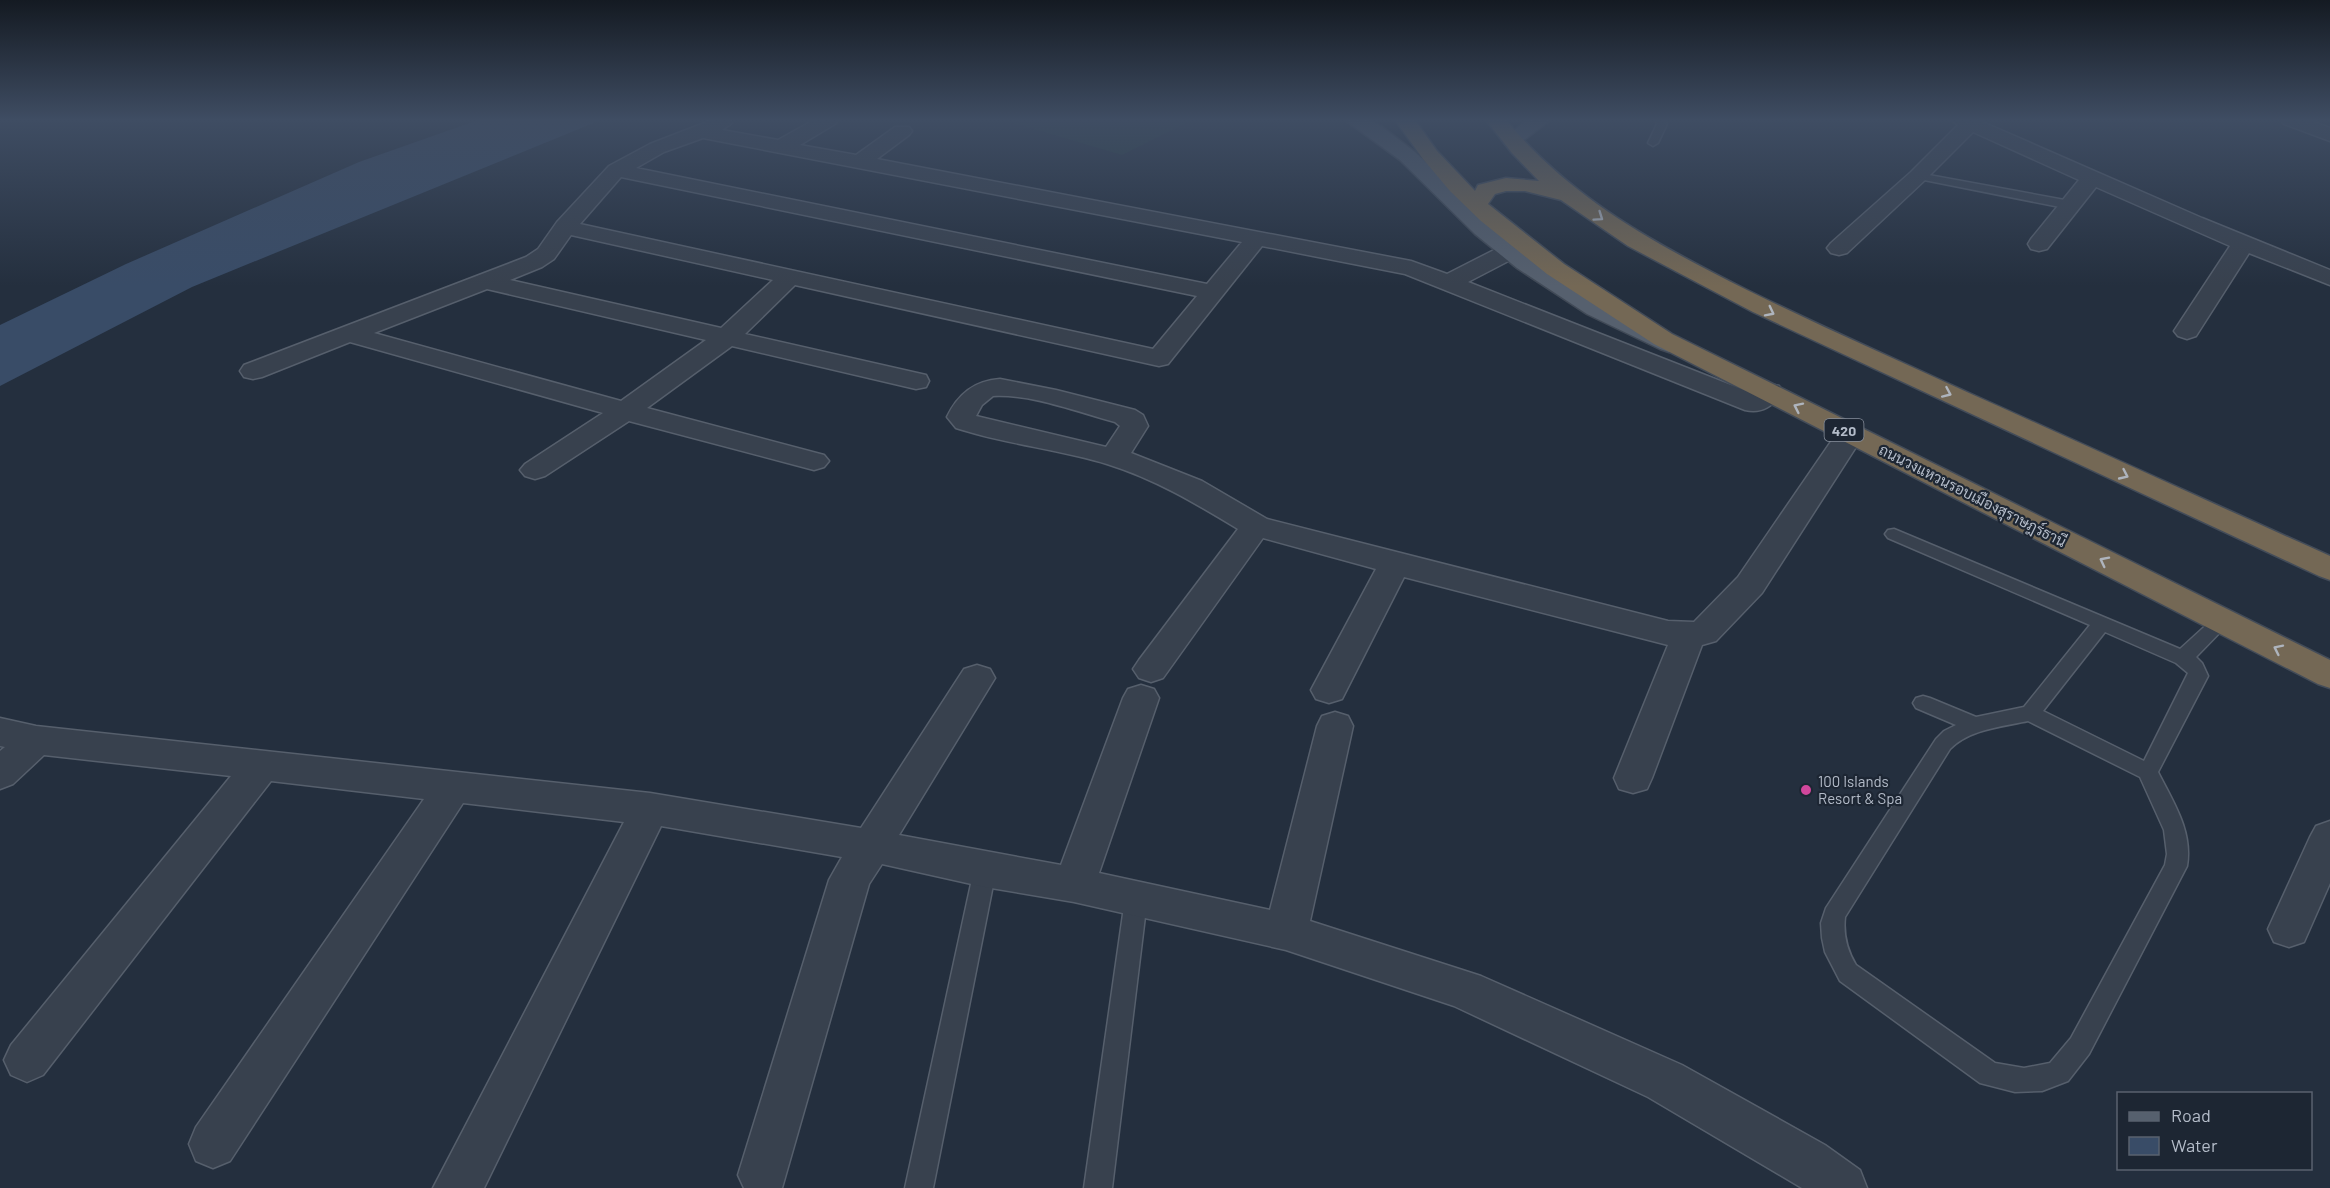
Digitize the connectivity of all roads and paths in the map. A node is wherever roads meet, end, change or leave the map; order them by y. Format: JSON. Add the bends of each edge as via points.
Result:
{"nodes":[{"id":1,"x":611,"y":175,"type":"edge"},
{"id":2,"x":643,"y":175,"type":"edge"},
{"id":3,"x":931,"y":175,"type":"edge"},
{"id":4,"x":1429,"y":175,"type":"edge"},
{"id":5,"x":1445,"y":175,"type":"edge"},
{"id":6,"x":1457,"y":175,"type":"edge"},
{"id":7,"x":1547,"y":175,"type":"edge"},
{"id":8,"x":2083,"y":175,"type":"edge"},
{"id":9,"x":1918,"y":176,"type":"joint"},
{"id":10,"x":2091,"y":179,"type":"junction"},
{"id":11,"x":1571,"y":196,"type":"junction"},
{"id":12,"x":1482,"y":199,"type":"junction"},
{"id":13,"x":2070,"y":205,"type":"junction"},
{"id":14,"x":565,"y":226,"type":"junction"},
{"id":15,"x":1258,"y":237,"type":"junction"},
{"id":16,"x":2039,"y":244,"type":"dead end"},
{"id":17,"x":2243,"y":244,"type":"junction"},
{"id":18,"x":1839,"y":248,"type":"dead end"},
{"id":19,"x":1510,"y":251,"type":"junction"},
{"id":20,"x":790,"y":276,"type":"junction"},
{"id":21,"x":2330,"y":278,"type":"edge"},
{"id":22,"x":484,"y":281,"type":"junction"},
{"id":23,"x":1448,"y":283,"type":"junction"},
{"id":24,"x":1213,"y":292,"type":"junction"},
{"id":25,"x":2187,"y":331,"type":"dead end"},
{"id":26,"x":349,"y":334,"type":"junction"},
{"id":27,"x":726,"y":338,"type":"junction"},
{"id":28,"x":1688,"y":352,"type":"junction"},
{"id":29,"x":254,"y":371,"type":"dead end"},
{"id":30,"x":916,"y":381,"type":"dead end"},
{"id":31,"x":1769,"y":392,"type":"junction"},
{"id":32,"x":625,"y":411,"type":"junction"},
{"id":33,"x":1851,"y":433,"type":"junction"},
{"id":34,"x":1114,"y":457,"type":"dead end"},
{"id":35,"x":814,"y":461,"type":"dead end"},
{"id":36,"x":535,"y":470,"type":"dead end"},
{"id":37,"x":1256,"y":526,"type":"junction"},
{"id":38,"x":1894,"y":534,"type":"dead end"},
{"id":39,"x":1395,"y":564,"type":"junction"},
{"id":40,"x":2330,"y":569,"type":"edge"},
{"id":41,"x":2221,"y":622,"type":"junction"},
{"id":42,"x":2102,"y":623,"type":"junction"},
{"id":43,"x":1689,"y":635,"type":"junction"},
{"id":44,"x":2184,"y":658,"type":"junction"},
{"id":45,"x":2330,"y":675,"type":"edge"},
{"id":46,"x":977,"y":678,"type":"dead end"},
{"id":47,"x":1923,"y":703,"type":"dead end"},
{"id":48,"x":2030,"y":713,"type":"junction"},
{"id":49,"x":1975,"y":725,"type":"junction"},
{"id":50,"x":18,"y":736,"type":"edge"},
{"id":51,"x":263,"y":764,"type":"junction"},
{"id":52,"x":2148,"y":772,"type":"junction"},
{"id":53,"x":0,"y":774,"type":"edge"},
{"id":54,"x":1632,"y":778,"type":"dead end"},
{"id":55,"x":452,"y":788,"type":"junction"},
{"id":56,"x":650,"y":808,"type":"junction"},
{"id":57,"x":2330,"y":837,"type":"edge"},
{"id":58,"x":873,"y":846,"type":"junction"},
{"id":59,"x":985,"y":870,"type":"junction"},
{"id":60,"x":1074,"y":885,"type":"junction"},
{"id":61,"x":1136,"y":900,"type":"junction"},
{"id":62,"x":2289,"y":929,"type":"dead end"},
{"id":63,"x":1286,"y":932,"type":"junction"},
{"id":64,"x":27,"y":1060,"type":"dead end"},
{"id":65,"x":213,"y":1144,"type":"dead end"},
{"id":66,"x":763,"y":1175,"type":"dead end"},
{"id":67,"x":458,"y":1188,"type":"edge"},
{"id":68,"x":919,"y":1188,"type":"edge"},
{"id":69,"x":1098,"y":1188,"type":"edge"},
{"id":70,"x":1842,"y":1188,"type":"edge"}],
"edges":[{"from":1,"to":14,"type":"street"},
{"from":2,"to":24,"type":"street"},
{"from":3,"to":15,"type":"street"},
{"from":4,"to":19,"type":"main road"},
{"from":5,"to":28,"type":"highway","name":"ถนนวงแหวนรอบเมืองสุราษฎร์ธานี","number":"420","via":[[1480,210],[1581,288]]},
{"from":6,"to":12,"type":"highway"},
{"from":7,"to":11,"type":"highway"},
{"from":8,"to":10,"type":"street"},
{"from":9,"to":13,"type":"lane"},
{"from":9,"to":18,"type":"street"},
{"from":10,"to":13,"type":"street"},
{"from":10,"to":17,"type":"street"},
{"from":11,"to":12,"type":"highway","via":[[1514,184],[1486,190]]},
{"from":11,"to":40,"type":"highway","one_way":true,"via":[[1673,263],[1803,328]]},
{"from":12,"to":28,"type":"highway","via":[[1570,270]]},
{"from":13,"to":16,"type":"street"},
{"from":14,"to":20,"type":"street"},
{"from":14,"to":22,"type":"street","via":[[546,254]]},
{"from":15,"to":23,"type":"street","via":[[1412,268]]},
{"from":15,"to":24,"type":"street"},
{"from":17,"to":21,"type":"street"},
{"from":17,"to":25,"type":"street"},
{"from":19,"to":23,"type":"street"},
{"from":19,"to":28,"type":"main road","via":[[1625,326]]},
{"from":20,"to":24,"type":"street","via":[[1159,358]]},
{"from":20,"to":27,"type":"street"},
{"from":22,"to":26,"type":"street"},
{"from":22,"to":27,"type":"street"},
{"from":23,"to":31,"type":"street","via":[[1755,404]]},
{"from":26,"to":29,"type":"street"},
{"from":26,"to":32,"type":"street"},
{"from":27,"to":30,"type":"street"},
{"from":27,"to":32,"type":"street"},
{"from":28,"to":31,"type":"highway","name":"ถนนวงแหวนรอบเมืองสุราษฎร์ธานี","number":"420"},
{"from":33,"to":31,"type":"highway","name":"ถนนวงแหวนรอบเมืองสุราษฎร์ธานี","number":"420","one_way":true},
{"from":32,"to":35,"type":"street"},
{"from":32,"to":36,"type":"street"},
{"from":41,"to":33,"type":"highway","name":"ถนนวงแหวนรอบเมืองสุราษฎร์ธานี","number":"420","one_way":true},
{"from":33,"to":43,"type":"street","via":[[1750,585],[1704,633]]},
{"from":34,"to":37,"type":"street","via":[[1191,487]]},
{"from":37,"to":39,"type":"street"},
{"from":37,"to":60,"type":"street","via":[[1146,683]]},
{"from":38,"to":42,"type":"lane"},
{"from":39,"to":43,"type":"street"},
{"from":39,"to":63,"type":"street","via":[[1332,708]]},
{"from":41,"to":44,"type":"lane"},
{"from":45,"to":41,"type":"highway","name":"ถนนวงแหวนรอบเมืองสุราษฎร์ธานี","number":"420","one_way":true},
{"from":42,"to":44,"type":"lane"},
{"from":42,"to":48,"type":"lane"},
{"from":43,"to":54,"type":"street"},
{"from":44,"to":52,"type":"lane","via":[[2198,671],[2198,676]]},
{"from":46,"to":58,"type":"street"},
{"from":47,"to":49,"type":"lane"},
{"from":48,"to":49,"type":"lane"},
{"from":48,"to":52,"type":"lane"},
{"from":49,"to":52,"type":"lane","via":[[1943,744],[1834,915],[1831,931],[1848,973],[1989,1074],[2008,1079],[2045,1078],[2060,1071],[2080,1046],[2176,866],[2179,840]]},
{"from":50,"to":51,"type":"street"},
{"from":50,"to":53,"type":"street"},
{"from":51,"to":55,"type":"street"},
{"from":51,"to":64,"type":"street"},
{"from":55,"to":56,"type":"street"},
{"from":55,"to":65,"type":"street"},
{"from":56,"to":58,"type":"street"},
{"from":56,"to":67,"type":"street"},
{"from":57,"to":62,"type":"street"},
{"from":58,"to":59,"type":"street"},
{"from":58,"to":66,"type":"street","via":[[850,880]]},
{"from":59,"to":60,"type":"street"},
{"from":59,"to":68,"type":"lane"},
{"from":60,"to":61,"type":"street"},
{"from":61,"to":63,"type":"street"},
{"from":61,"to":69,"type":"lane"},
{"from":63,"to":70,"type":"street","via":[[1465,990],[1665,1081],[1808,1162]]}]}
